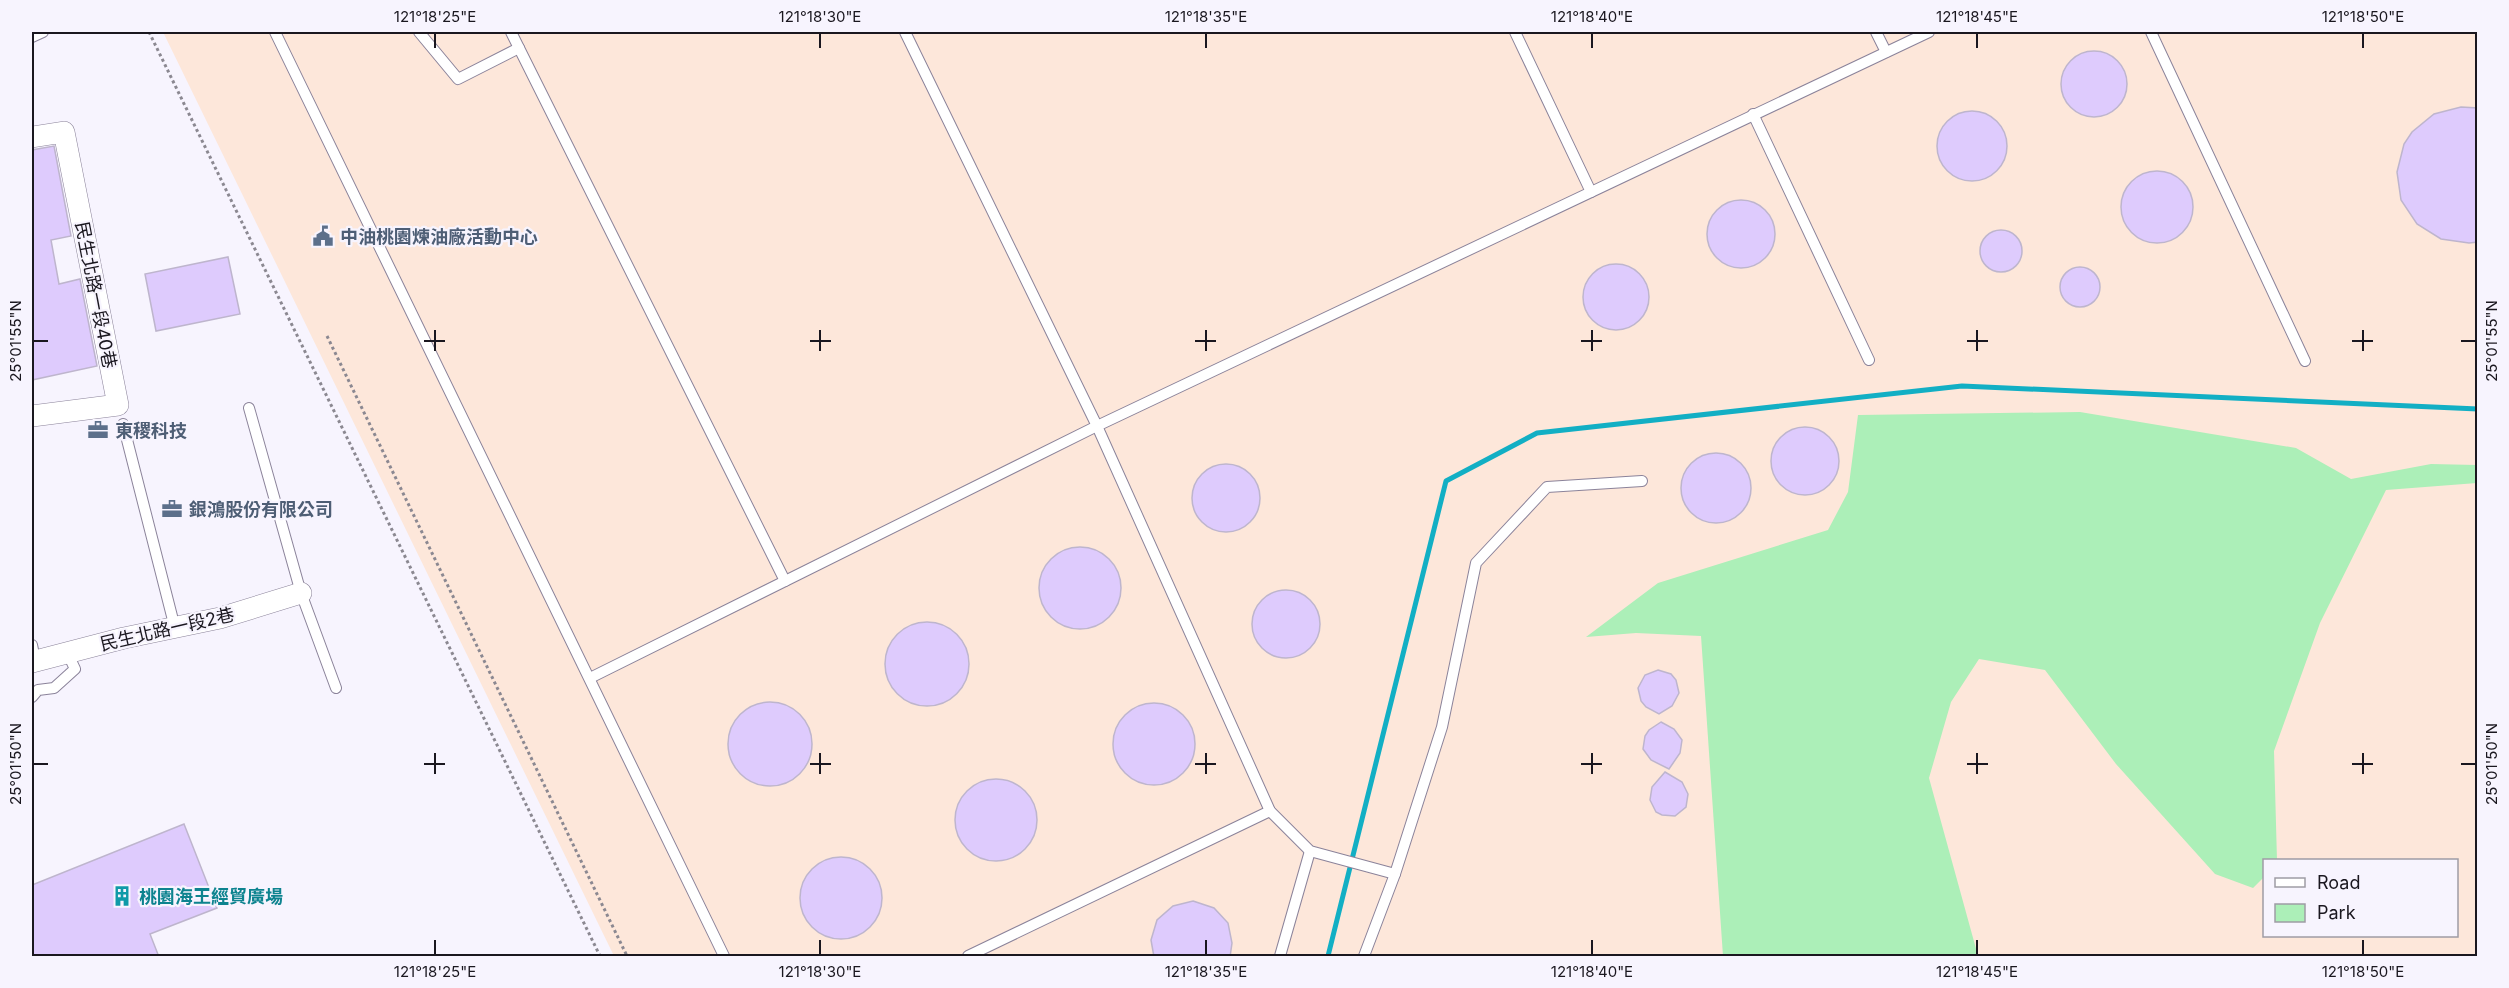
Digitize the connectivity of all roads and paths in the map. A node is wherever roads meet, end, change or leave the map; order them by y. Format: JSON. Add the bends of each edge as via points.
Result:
{"nodes":[{"id":1,"x":43,"y":32,"type":"edge"},
{"id":2,"x":149,"y":32,"type":"edge"},
{"id":3,"x":275,"y":32,"type":"edge"},
{"id":4,"x":419,"y":32,"type":"edge"},
{"id":5,"x":511,"y":32,"type":"edge"},
{"id":6,"x":905,"y":32,"type":"edge"},
{"id":7,"x":1515,"y":32,"type":"edge"},
{"id":8,"x":1876,"y":32,"type":"edge"},
{"id":9,"x":1929,"y":32,"type":"edge"},
{"id":10,"x":2151,"y":32,"type":"edge"},
{"id":11,"x":32,"y":37,"type":"edge"},
{"id":12,"x":519,"y":48,"type":"junction"},
{"id":13,"x":1886,"y":52,"type":"junction"},
{"id":14,"x":1754,"y":114,"type":"junction"},
{"id":15,"x":32,"y":137,"type":"edge"},
{"id":16,"x":1591,"y":192,"type":"junction"},
{"id":17,"x":327,"y":336,"type":"dead end"},
{"id":18,"x":1869,"y":360,"type":"dead end"},
{"id":19,"x":2305,"y":361,"type":"dead end"},
{"id":20,"x":249,"y":408,"type":"dead end"},
{"id":21,"x":32,"y":416,"type":"edge"},
{"id":22,"x":123,"y":424,"type":"dead end"},
{"id":23,"x":1097,"y":426,"type":"junction"},
{"id":24,"x":1642,"y":481,"type":"dead end"},
{"id":25,"x":785,"y":581,"type":"junction"},
{"id":26,"x":301,"y":593,"type":"junction"},
{"id":27,"x":175,"y":628,"type":"junction"},
{"id":28,"x":67,"y":652,"type":"junction"},
{"id":29,"x":33,"y":656,"type":"edge"},
{"id":30,"x":590,"y":678,"type":"junction"},
{"id":31,"x":336,"y":688,"type":"dead end"},
{"id":32,"x":32,"y":697,"type":"edge"},
{"id":33,"x":1270,"y":811,"type":"junction"},
{"id":34,"x":1310,"y":851,"type":"junction"},
{"id":35,"x":1395,"y":874,"type":"junction"},
{"id":36,"x":600,"y":957,"type":"edge"},
{"id":37,"x":627,"y":957,"type":"edge"},
{"id":38,"x":724,"y":957,"type":"edge"},
{"id":39,"x":968,"y":957,"type":"edge"},
{"id":40,"x":1280,"y":957,"type":"edge"},
{"id":41,"x":1364,"y":957,"type":"edge"}],
"edges":[{"from":1,"to":11,"type":"lane"},
{"from":2,"to":36,"type":"path"},
{"from":3,"to":30,"type":"lane"},
{"from":4,"to":12,"type":"lane","via":[[458,79]]},
{"from":5,"to":12,"type":"lane"},
{"from":6,"to":23,"type":"lane"},
{"from":7,"to":16,"type":"lane"},
{"from":8,"to":13,"type":"lane"},
{"from":9,"to":13,"type":"lane"},
{"from":10,"to":19,"type":"lane"},
{"from":12,"to":25,"type":"lane"},
{"from":13,"to":14,"type":"lane"},
{"from":14,"to":16,"type":"lane"},
{"from":14,"to":18,"type":"lane"},
{"from":15,"to":21,"type":"street","name":"民生北路一段40巷","via":[[64,132],[118,405]]},
{"from":16,"to":23,"type":"lane"},
{"from":17,"to":37,"type":"path"},
{"from":20,"to":26,"type":"lane"},
{"from":22,"to":27,"type":"lane"},
{"from":23,"to":25,"type":"lane"},
{"from":23,"to":33,"type":"lane"},
{"from":24,"to":35,"type":"lane","via":[[1546,487],[1476,562],[1442,727]]},
{"from":25,"to":30,"type":"lane"},
{"from":26,"to":27,"type":"street","name":"民生北路一段2巷"},
{"from":26,"to":31,"type":"lane"},
{"from":27,"to":28,"type":"street","name":"民生北路一段2巷"},
{"from":28,"to":29,"type":"street","name":"民生北路一段2巷"},
{"from":28,"to":32,"type":"lane","via":[[75,669],[54,687],[38,690]]},
{"from":30,"to":38,"type":"lane"},
{"from":33,"to":34,"type":"lane"},
{"from":33,"to":39,"type":"lane"},
{"from":34,"to":35,"type":"lane"},
{"from":34,"to":40,"type":"lane"},
{"from":35,"to":41,"type":"lane"}]}
